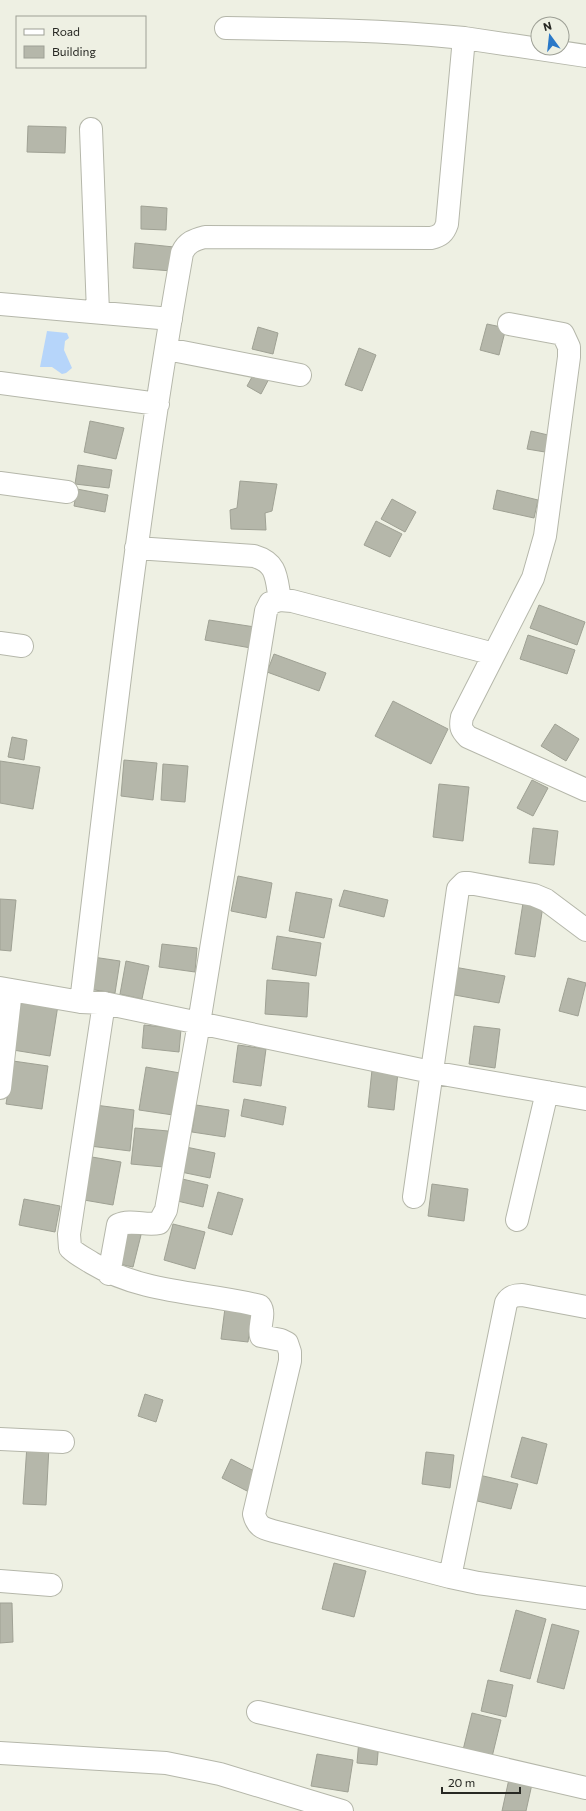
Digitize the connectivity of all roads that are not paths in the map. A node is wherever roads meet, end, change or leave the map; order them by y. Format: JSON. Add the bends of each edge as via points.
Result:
{"nodes":[{"id":1,"x":226,"y":28,"type":"dead end"},
{"id":2,"x":464,"y":38,"type":"junction"},
{"id":3,"x":586,"y":56,"type":"edge"},
{"id":4,"x":91,"y":129,"type":"dead end"},
{"id":5,"x":0,"y":304,"type":"edge"},
{"id":6,"x":98,"y":312,"type":"junction"},
{"id":7,"x":171,"y":318,"type":"junction"},
{"id":8,"x":509,"y":324,"type":"dead end"},
{"id":9,"x":167,"y":349,"type":"junction"},
{"id":10,"x":300,"y":375,"type":"dead end"},
{"id":11,"x":0,"y":383,"type":"edge"},
{"id":12,"x":158,"y":404,"type":"junction"},
{"id":13,"x":0,"y":483,"type":"edge"},
{"id":14,"x":66,"y":492,"type":"dead end"},
{"id":15,"x":136,"y":548,"type":"junction"},
{"id":16,"x":280,"y":600,"type":"junction"},
{"id":17,"x":0,"y":643,"type":"edge"},
{"id":18,"x":22,"y":646,"type":"dead end"},
{"id":19,"x":494,"y":654,"type":"junction"},
{"id":20,"x":586,"y":790,"type":"edge"},
{"id":21,"x":586,"y":930,"type":"edge"},
{"id":22,"x":6,"y":989,"type":"edge"},
{"id":23,"x":80,"y":1002,"type":"junction"},
{"id":24,"x":104,"y":1003,"type":"junction"},
{"id":25,"x":199,"y":1023,"type":"junction"},
{"id":26,"x":431,"y":1072,"type":"junction"},
{"id":27,"x":0,"y":1088,"type":"edge"},
{"id":28,"x":547,"y":1092,"type":"junction"},
{"id":29,"x":586,"y":1099,"type":"edge"},
{"id":30,"x":414,"y":1197,"type":"dead end"},
{"id":31,"x":517,"y":1220,"type":"dead end"},
{"id":32,"x":109,"y":1274,"type":"junction"},
{"id":33,"x":586,"y":1307,"type":"edge"},
{"id":34,"x":0,"y":1439,"type":"edge"},
{"id":35,"x":63,"y":1442,"type":"dead end"},
{"id":36,"x":450,"y":1577,"type":"junction"},
{"id":37,"x":0,"y":1581,"type":"edge"},
{"id":38,"x":51,"y":1585,"type":"dead end"},
{"id":39,"x":586,"y":1598,"type":"edge"},
{"id":40,"x":258,"y":1712,"type":"dead end"},
{"id":41,"x":0,"y":1753,"type":"edge"},
{"id":42,"x":586,"y":1787,"type":"edge"},
{"id":43,"x":333,"y":1810,"type":"edge"}],
"edges":[{"from":1,"to":2,"type":"street","via":[[364,30]]},
{"from":2,"to":3,"type":"street"},
{"from":2,"to":7,"type":"street","via":[[445,231],[431,238],[205,237],[193,240],[185,246],[182,253]]},
{"from":4,"to":6,"type":"street"},
{"from":5,"to":6,"type":"street"},
{"from":6,"to":7,"type":"street"},
{"from":7,"to":9,"type":"street"},
{"from":8,"to":19,"type":"street","via":[[563,334],[569,352],[545,536],[540,557],[533,578]]},
{"from":9,"to":10,"type":"street"},
{"from":9,"to":12,"type":"street"},
{"from":11,"to":12,"type":"street"},
{"from":12,"to":15,"type":"street"},
{"from":13,"to":14,"type":"street"},
{"from":15,"to":16,"type":"street","via":[[254,556],[263,559],[274,570]]},
{"from":15,"to":23,"type":"street"},
{"from":16,"to":19,"type":"street"},
{"from":16,"to":25,"type":"street","via":[[270,603],[266,612]]},
{"from":17,"to":18,"type":"street"},
{"from":19,"to":20,"type":"street","via":[[462,717],[461,731],[468,737]]},
{"from":21,"to":26,"type":"street","via":[[546,900],[534,895],[469,883],[461,885],[458,889]]},
{"from":22,"to":23,"type":"street"},
{"from":22,"to":27,"type":"street"},
{"from":23,"to":24,"type":"street"},
{"from":24,"to":25,"type":"street"},
{"from":24,"to":32,"type":"street","via":[[69,1242],[70,1248],[75,1252]]},
{"from":25,"to":26,"type":"street"},
{"from":25,"to":32,"type":"street","via":[[166,1210],[159,1223],[127,1222],[118,1225]]},
{"from":26,"to":28,"type":"street"},
{"from":26,"to":30,"type":"street"},
{"from":28,"to":29,"type":"street"},
{"from":28,"to":31,"type":"street"},
{"from":32,"to":36,"type":"street","via":[[141,1284],[260,1306],[263,1310],[261,1336],[288,1343],[290,1361],[254,1514],[256,1523],[262,1528]]},
{"from":33,"to":36,"type":"street","via":[[522,1295],[515,1295],[506,1303]]},
{"from":34,"to":35,"type":"street"},
{"from":36,"to":39,"type":"street"},
{"from":37,"to":38,"type":"street"},
{"from":40,"to":42,"type":"street"},
{"from":41,"to":43,"type":"street","via":[[166,1763],[220,1774]]}]}
